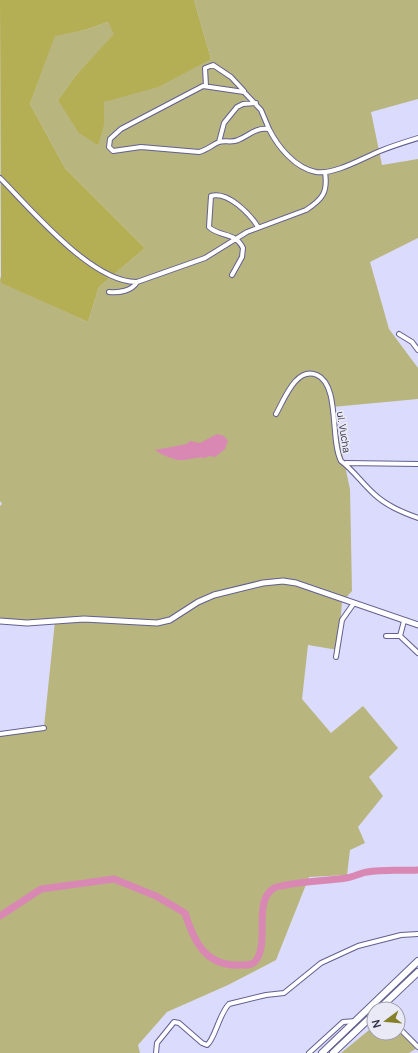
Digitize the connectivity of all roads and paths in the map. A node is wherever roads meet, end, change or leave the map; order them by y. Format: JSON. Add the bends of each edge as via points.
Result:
{"nodes":[{"id":1,"x":206,"y":86,"type":"junction"},
{"id":2,"x":244,"y":92,"type":"junction"},
{"id":3,"x":256,"y":103,"type":"junction"},
{"id":4,"x":269,"y":129,"type":"junction"},
{"id":5,"x":418,"y":138,"type":"edge"},
{"id":6,"x":219,"y":142,"type":"junction"},
{"id":7,"x":325,"y":172,"type":"junction"},
{"id":8,"x":0,"y":178,"type":"edge"},
{"id":9,"x":258,"y":227,"type":"junction"},
{"id":10,"x":235,"y":238,"type":"junction"},
{"id":11,"x":232,"y":275,"type":"dead end"},
{"id":12,"x":137,"y":282,"type":"junction"},
{"id":13,"x":108,"y":292,"type":"dead end"},
{"id":14,"x":399,"y":334,"type":"dead end"},
{"id":15,"x":418,"y":350,"type":"edge"},
{"id":16,"x":276,"y":414,"type":"dead end"},
{"id":17,"x":346,"y":464,"type":"junction"},
{"id":18,"x":418,"y":464,"type":"edge"},
{"id":19,"x":418,"y":518,"type":"edge"},
{"id":20,"x":354,"y":603,"type":"junction"},
{"id":21,"x":0,"y":620,"type":"edge"},
{"id":22,"x":404,"y":620,"type":"junction"},
{"id":23,"x":418,"y":625,"type":"edge"},
{"id":24,"x":386,"y":636,"type":"dead end"},
{"id":25,"x":400,"y":636,"type":"junction"},
{"id":26,"x":418,"y":653,"type":"edge"},
{"id":27,"x":336,"y":657,"type":"dead end"},
{"id":28,"x":44,"y":728,"type":"dead end"},
{"id":29,"x":0,"y":734,"type":"edge"},
{"id":30,"x":418,"y":934,"type":"edge"},
{"id":31,"x":418,"y":961,"type":"edge"},
{"id":32,"x":418,"y":972,"type":"edge"},
{"id":33,"x":387,"y":1001,"type":"edge"},
{"id":34,"x":362,"y":1015,"type":"junction"},
{"id":35,"x":366,"y":1018,"type":"edge"},
{"id":36,"x":356,"y":1021,"type":"junction"},
{"id":37,"x":366,"y":1022,"type":"edge"},
{"id":38,"x":406,"y":1035,"type":"edge"},
{"id":39,"x":418,"y":1047,"type":"edge"},
{"id":40,"x":156,"y":1053,"type":"edge"},
{"id":41,"x":309,"y":1053,"type":"edge"},
{"id":42,"x":322,"y":1053,"type":"edge"},
{"id":43,"x":333,"y":1053,"type":"edge"}],
"edges":[{"from":1,"to":2,"type":"street"},
{"from":1,"to":2,"type":"street","via":[[205,68],[213,65],[231,77]]},
{"from":1,"to":6,"type":"street","via":[[193,90],[121,129],[110,139],[109,147],[113,151],[141,147],[195,152],[208,149]]},
{"from":2,"to":3,"type":"street"},
{"from":3,"to":4,"type":"street"},
{"from":3,"to":6,"type":"street","via":[[237,107],[224,123]]},
{"from":4,"to":6,"type":"street","via":[[255,130],[235,141]]},
{"from":4,"to":7,"type":"street","via":[[278,145],[293,159],[309,170]]},
{"from":5,"to":7,"type":"street"},
{"from":7,"to":9,"type":"street","via":[[326,188],[313,205],[295,215]]},
{"from":8,"to":12,"type":"street","via":[[26,207],[84,258],[118,278]]},
{"from":9,"to":10,"type":"street"},
{"from":9,"to":10,"type":"street","via":[[246,212],[230,199],[212,195],[209,227]]},
{"from":10,"to":11,"type":"street","via":[[242,245],[243,252]]},
{"from":10,"to":12,"type":"street","via":[[205,258]]},
{"from":12,"to":13,"type":"street","via":[[135,286],[126,290]]},
{"from":14,"to":15,"type":"street","via":[[412,342]]},
{"from":16,"to":17,"type":"street","name":"ul. Vucha","via":[[300,377],[311,374],[320,377],[329,390],[338,455]]},
{"from":17,"to":18,"type":"street"},
{"from":17,"to":19,"type":"street","name":"ul. Vucha","via":[[384,502]]},
{"from":20,"to":21,"type":"street","via":[[296,583],[273,581],[214,595],[170,620],[156,623],[84,619],[27,623]]},
{"from":20,"to":22,"type":"street"},
{"from":20,"to":27,"type":"street","via":[[342,620]]},
{"from":22,"to":23,"type":"street"},
{"from":22,"to":25,"type":"street"},
{"from":24,"to":25,"type":"street"},
{"from":25,"to":26,"type":"street"},
{"from":28,"to":29,"type":"street"},
{"from":30,"to":40,"type":"street","via":[[401,935],[358,946],[321,963],[284,993],[229,1004],[207,1045],[179,1023],[174,1022],[157,1043]]},
{"from":31,"to":34,"type":"main road"},
{"from":32,"to":33,"type":"main road"},
{"from":34,"to":35,"type":"main road"},
{"from":34,"to":36,"type":"main road"},
{"from":36,"to":41,"type":"street","via":[[344,1022]]},
{"from":36,"to":42,"type":"main road"},
{"from":37,"to":43,"type":"main road"},
{"from":38,"to":39,"type":"street"}]}
